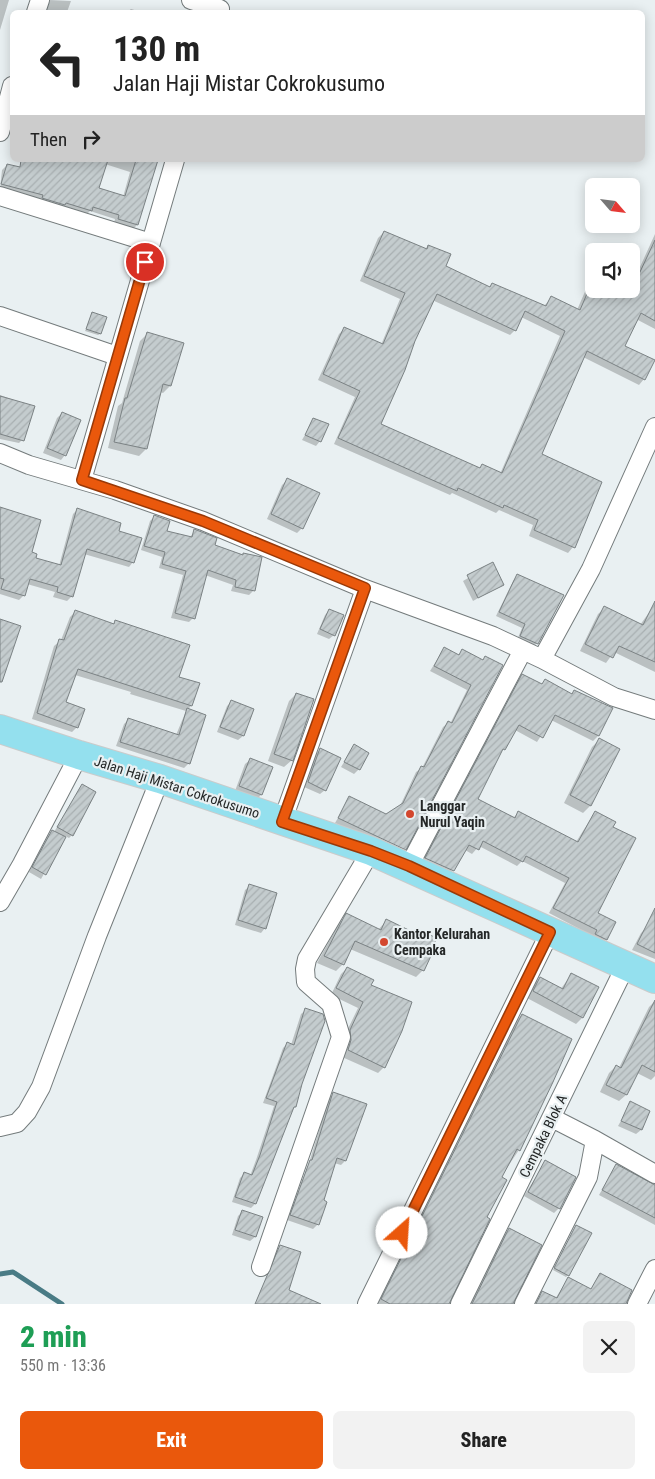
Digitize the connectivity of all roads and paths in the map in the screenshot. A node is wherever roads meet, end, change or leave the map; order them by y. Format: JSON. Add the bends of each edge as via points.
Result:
{"nodes":[{"id":1,"x":191,"y":0,"type":"edge"},
{"id":2,"x":220,"y":7,"type":"edge"},
{"id":3,"x":10,"y":94,"type":"edge"},
{"id":4,"x":0,"y":132,"type":"edge"},
{"id":5,"x":174,"y":162,"type":"edge"},
{"id":6,"x":0,"y":196,"type":"edge"},
{"id":7,"x":151,"y":243,"type":"junction"},
{"id":8,"x":0,"y":316,"type":"edge"},
{"id":9,"x":117,"y":356,"type":"junction"},
{"id":10,"x":655,"y":427,"type":"edge"},
{"id":11,"x":0,"y":454,"type":"edge"},
{"id":12,"x":82,"y":480,"type":"junction"},
{"id":13,"x":365,"y":588,"type":"junction"},
{"id":14,"x":523,"y":650,"type":"junction"},
{"id":15,"x":542,"y":659,"type":"junction"},
{"id":16,"x":655,"y":710,"type":"edge"},
{"id":17,"x":0,"y":729,"type":"edge"},
{"id":18,"x":79,"y":755,"type":"junction"},
{"id":19,"x":160,"y":779,"type":"junction"},
{"id":20,"x":282,"y":822,"type":"junction"},
{"id":21,"x":371,"y":851,"type":"junction"},
{"id":22,"x":409,"y":866,"type":"junction"},
{"id":23,"x":0,"y":902,"type":"edge"},
{"id":24,"x":550,"y":932,"type":"junction"},
{"id":25,"x":625,"y":967,"type":"junction"},
{"id":26,"x":655,"y":979,"type":"edge"},
{"id":27,"x":552,"y":1118,"type":"junction"},
{"id":28,"x":0,"y":1127,"type":"edge"},
{"id":29,"x":595,"y":1140,"type":"junction"},
{"id":30,"x":655,"y":1174,"type":"edge"},
{"id":31,"x":261,"y":1267,"type":"dead end"},
{"id":32,"x":655,"y":1269,"type":"edge"},
{"id":33,"x":464,"y":1302,"type":"edge"},
{"id":34,"x":367,"y":1304,"type":"edge"},
{"id":35,"x":524,"y":1304,"type":"edge"},
{"id":36,"x":637,"y":1304,"type":"edge"}],
"edges":[{"from":1,"to":2,"type":"street"},
{"from":3,"to":4,"type":"street"},
{"from":5,"to":7,"type":"street"},
{"from":6,"to":7,"type":"street"},
{"from":7,"to":9,"type":"street"},
{"from":8,"to":9,"type":"street"},
{"from":9,"to":12,"type":"street"},
{"from":10,"to":15,"type":"street","via":[[591,569]]},
{"from":11,"to":12,"type":"street"},
{"from":12,"to":13,"type":"street","via":[[203,521]]},
{"from":13,"to":14,"type":"street"},
{"from":13,"to":20,"type":"street"},
{"from":14,"to":15,"type":"street"},
{"from":14,"to":22,"type":"street"},
{"from":15,"to":16,"type":"street","via":[[614,697]]},
{"from":17,"to":18,"type":"main road","name":"Jalan Haji Mistar Cokrokusumo"},
{"from":18,"to":19,"type":"main road","name":"Jalan Haji Mistar Cokrokusumo"},
{"from":18,"to":23,"type":"street"},
{"from":19,"to":20,"type":"main road","name":"Jalan Haji Mistar Cokrokusumo"},
{"from":19,"to":28,"type":"street","via":[[41,1087],[17,1123]]},
{"from":20,"to":21,"type":"main road","name":"Jalan Haji Mistar Cokrokusumo"},
{"from":21,"to":22,"type":"main road","name":"Jalan Haji Mistar Cokrokusumo"},
{"from":21,"to":31,"type":"street","via":[[307,959],[306,982],[332,1004],[341,1037]]},
{"from":22,"to":24,"type":"main road","name":"Jalan Haji Mistar Cokrokusumo"},
{"from":24,"to":25,"type":"main road","name":"Jalan Haji Mistar Cokrokusumo"},
{"from":24,"to":34,"type":"street"},
{"from":25,"to":26,"type":"main road","name":"Jalan Haji Mistar Cokrokusumo"},
{"from":25,"to":27,"type":"street","name":"Cempaka Blok A"},
{"from":27,"to":29,"type":"street"},
{"from":27,"to":33,"type":"street","name":"Cempaka Blok A"},
{"from":29,"to":30,"type":"street"},
{"from":29,"to":35,"type":"street","via":[[588,1177]]},
{"from":32,"to":36,"type":"street"}]}
